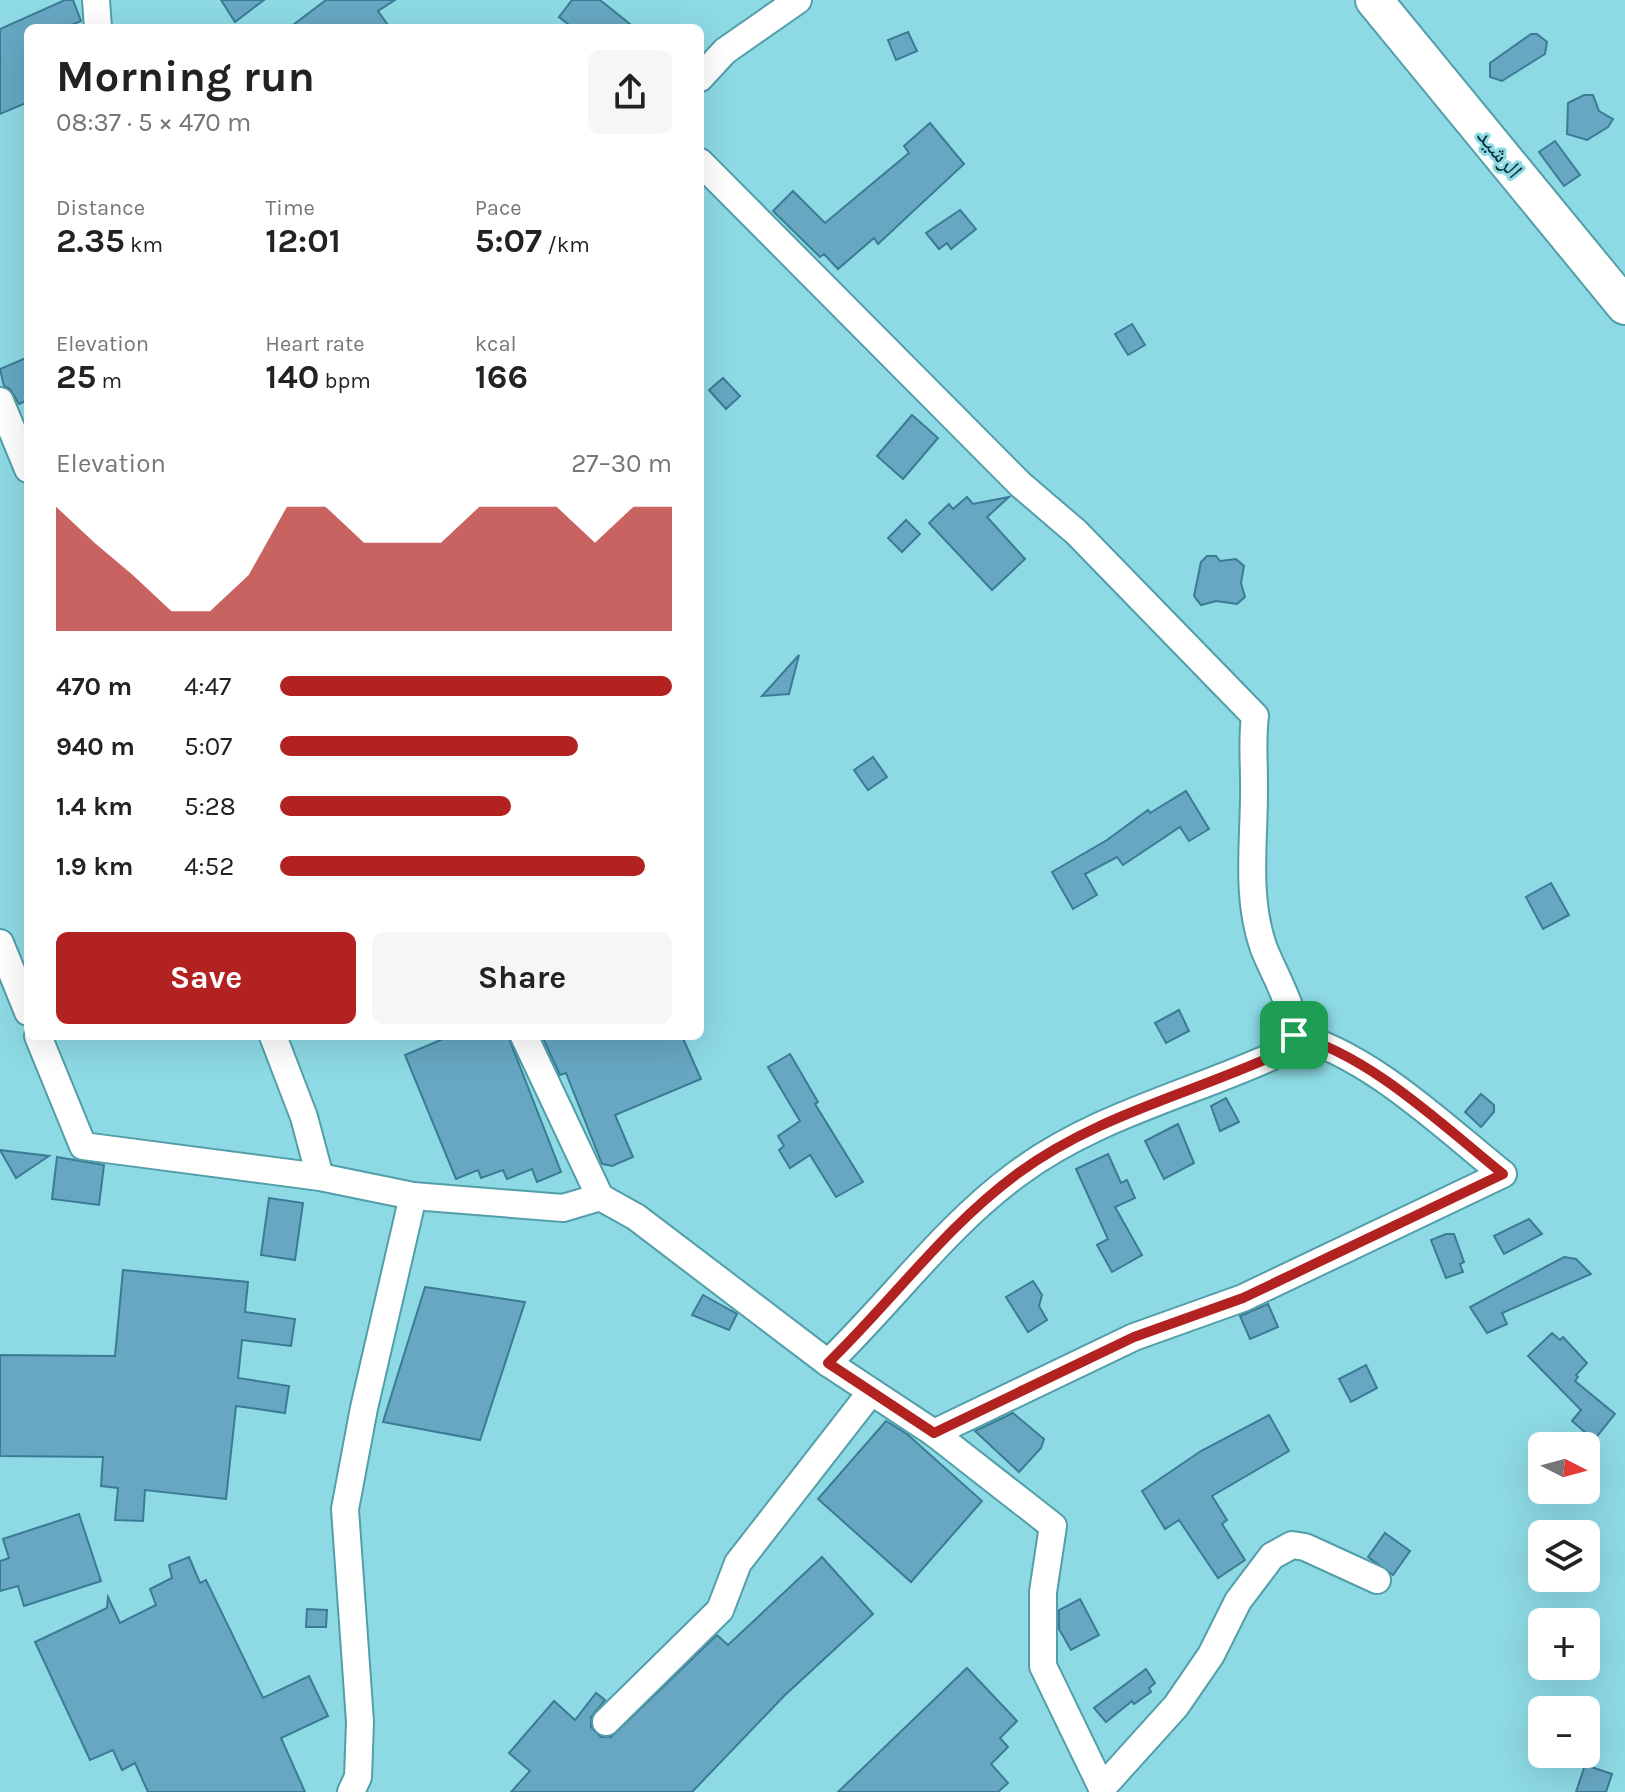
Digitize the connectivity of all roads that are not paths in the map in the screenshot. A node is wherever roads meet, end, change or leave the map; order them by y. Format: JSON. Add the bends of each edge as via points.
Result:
{"nodes":[{"id":1,"x":96,"y":0,"type":"edge"},
{"id":2,"x":798,"y":0,"type":"edge"},
{"id":3,"x":1374,"y":0,"type":"edge"},
{"id":4,"x":98,"y":24,"type":"edge"},
{"id":5,"x":704,"y":74,"type":"edge"},
{"id":6,"x":704,"y":166,"type":"edge"},
{"id":7,"x":1625,"y":306,"type":"edge"},
{"id":8,"x":0,"y":401,"type":"edge"},
{"id":9,"x":24,"y":459,"type":"edge"},
{"id":10,"x":0,"y":943,"type":"edge"},
{"id":11,"x":24,"y":1002,"type":"edge"},
{"id":12,"x":1294,"y":1035,"type":"junction"},
{"id":13,"x":40,"y":1040,"type":"edge"},
{"id":14,"x":275,"y":1040,"type":"edge"},
{"id":15,"x":526,"y":1040,"type":"edge"},
{"id":16,"x":320,"y":1177,"type":"junction"},
{"id":17,"x":413,"y":1196,"type":"junction"},
{"id":18,"x":600,"y":1197,"type":"junction"},
{"id":19,"x":828,"y":1363,"type":"junction"},
{"id":20,"x":871,"y":1392,"type":"junction"},
{"id":21,"x":934,"y":1433,"type":"junction"},
{"id":22,"x":1377,"y":1580,"type":"dead end"},
{"id":23,"x":606,"y":1722,"type":"dead end"},
{"id":24,"x":1102,"y":1790,"type":"edge"},
{"id":25,"x":351,"y":1792,"type":"edge"}],
"edges":[{"from":1,"to":4,"type":"street"},
{"from":2,"to":5,"type":"street","via":[[725,51]]},
{"from":3,"to":7,"type":"main road","name":"الرشيد"},
{"from":6,"to":12,"type":"street","via":[[1255,716],[1255,908],[1263,945],[1295,1022]]},
{"from":8,"to":9,"type":"street"},
{"from":10,"to":11,"type":"street"},
{"from":12,"to":19,"type":"street","via":[[1282,1052],[1111,1121],[1017,1174],[927,1255]]},
{"from":12,"to":21,"type":"street","via":[[1326,1043],[1411,1100],[1503,1174],[1243,1298],[1134,1337]]},
{"from":13,"to":16,"type":"street","via":[[83,1146]]},
{"from":14,"to":16,"type":"street"},
{"from":15,"to":18,"type":"street"},
{"from":16,"to":17,"type":"street"},
{"from":17,"to":18,"type":"street","via":[[563,1208]]},
{"from":17,"to":25,"type":"street","via":[[345,1509],[360,1722],[358,1777]]},
{"from":18,"to":19,"type":"street","via":[[636,1217]]},
{"from":19,"to":20,"type":"street"},
{"from":20,"to":21,"type":"street"},
{"from":20,"to":23,"type":"street","via":[[738,1563],[720,1610]]},
{"from":21,"to":24,"type":"street","via":[[1053,1526],[1043,1592],[1043,1666]]},
{"from":22,"to":24,"type":"street","via":[[1305,1547],[1292,1545],[1272,1556],[1238,1601],[1211,1655],[1176,1706]]}]}
